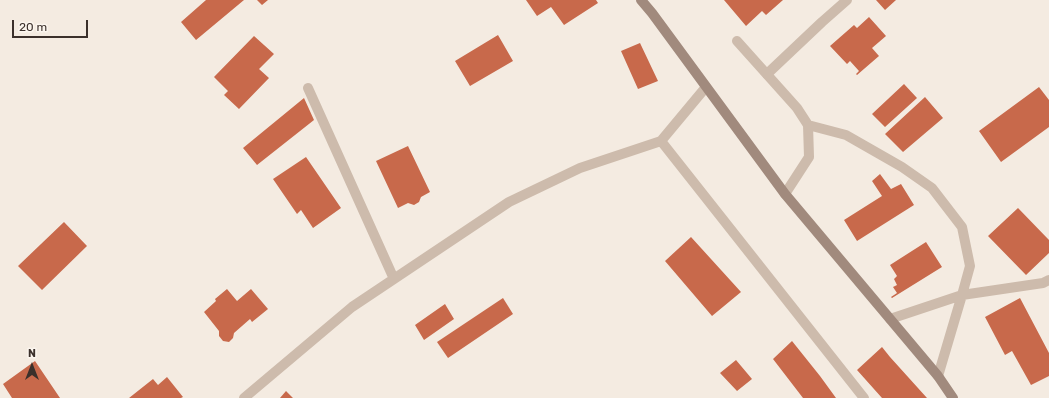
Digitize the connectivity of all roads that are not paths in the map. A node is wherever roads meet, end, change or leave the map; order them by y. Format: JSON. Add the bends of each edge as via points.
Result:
{"nodes":[{"id":1,"x":641,"y":0,"type":"edge"},
{"id":2,"x":847,"y":0,"type":"edge"},
{"id":3,"x":737,"y":41,"type":"dead end"},
{"id":4,"x":767,"y":74,"type":"junction"},
{"id":5,"x":706,"y":87,"type":"junction"},
{"id":6,"x":308,"y":88,"type":"dead end"},
{"id":7,"x":808,"y":125,"type":"junction"},
{"id":8,"x":661,"y":141,"type":"junction"},
{"id":9,"x":785,"y":194,"type":"junction"},
{"id":10,"x":394,"y":279,"type":"junction"},
{"id":11,"x":1049,"y":280,"type":"edge"},
{"id":12,"x":962,"y":295,"type":"junction"},
{"id":13,"x":890,"y":319,"type":"junction"},
{"id":14,"x":938,"y":376,"type":"junction"},
{"id":15,"x":244,"y":398,"type":"edge"},
{"id":16,"x":864,"y":398,"type":"edge"},
{"id":17,"x":953,"y":398,"type":"edge"}],
"edges":[{"from":1,"to":5,"type":"street"},
{"from":2,"to":4,"type":"street"},
{"from":3,"to":4,"type":"street"},
{"from":4,"to":7,"type":"street","via":[[797,108]]},
{"from":5,"to":8,"type":"street"},
{"from":5,"to":9,"type":"street"},
{"from":6,"to":10,"type":"street"},
{"from":7,"to":9,"type":"street","via":[[809,157]]},
{"from":7,"to":12,"type":"street","via":[[846,135],[902,167],[932,188],[962,227],[970,266]]},
{"from":8,"to":10,"type":"street","via":[[580,168],[509,202]]},
{"from":8,"to":16,"type":"street"},
{"from":9,"to":13,"type":"street"},
{"from":10,"to":15,"type":"street","via":[[352,307]]},
{"from":11,"to":12,"type":"street"},
{"from":12,"to":13,"type":"street"},
{"from":12,"to":14,"type":"street"},
{"from":13,"to":14,"type":"street"},
{"from":14,"to":17,"type":"street"}]}
